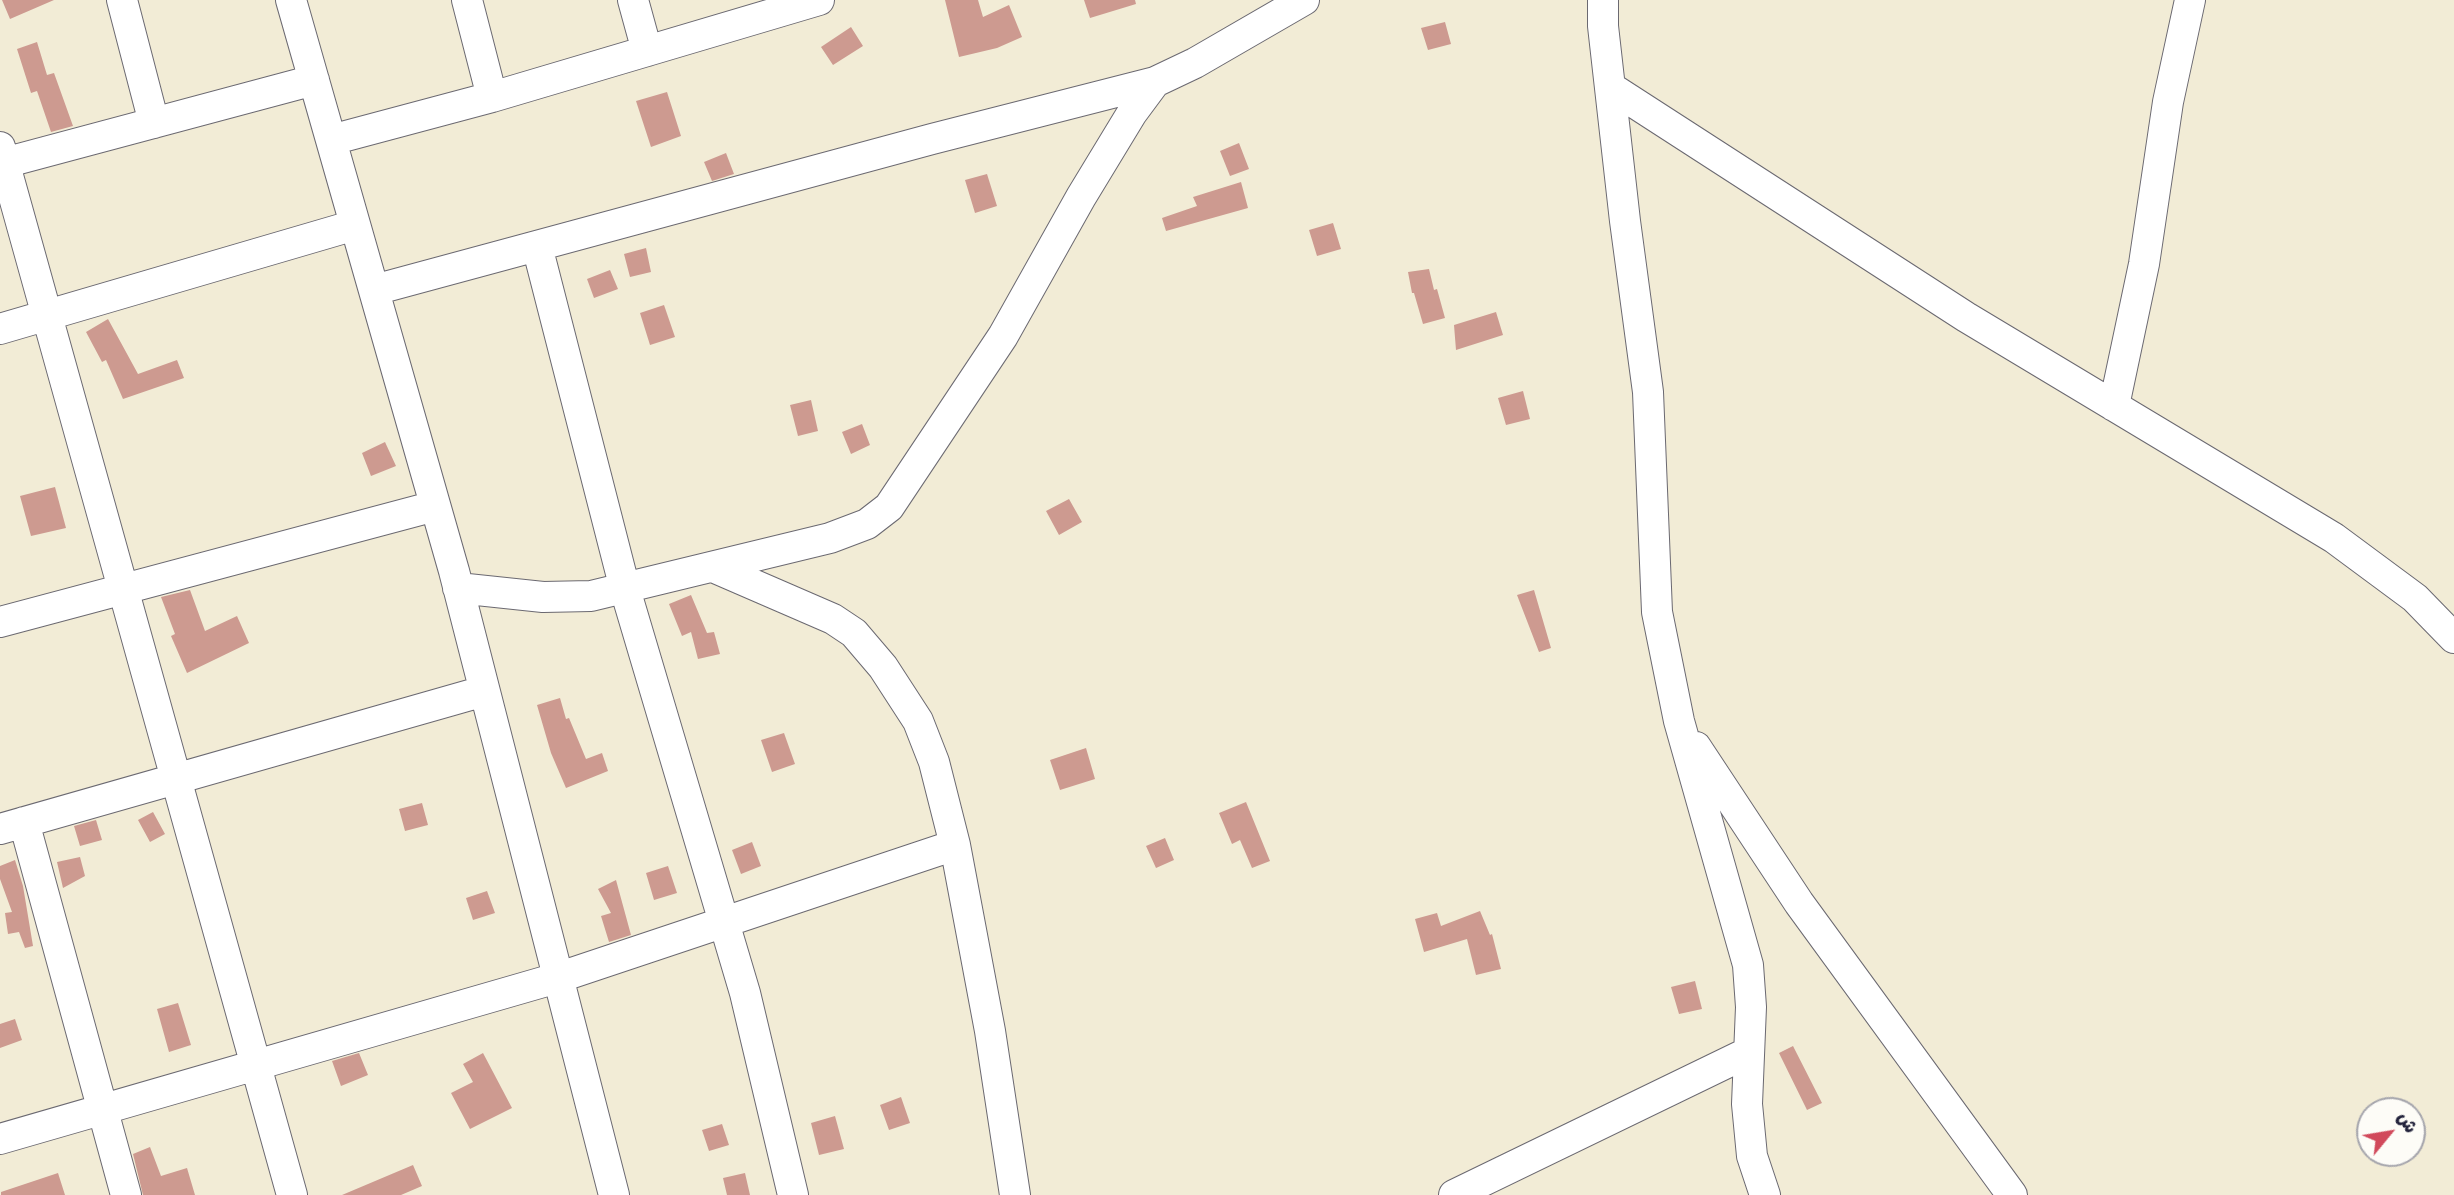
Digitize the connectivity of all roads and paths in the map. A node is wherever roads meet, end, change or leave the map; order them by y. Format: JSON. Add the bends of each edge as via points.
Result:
{"nodes":[{"id":1,"x":122,"y":0,"type":"edge"},
{"id":2,"x":291,"y":0,"type":"edge"},
{"id":3,"x":467,"y":0,"type":"edge"},
{"id":4,"x":633,"y":0,"type":"edge"},
{"id":5,"x":1304,"y":0,"type":"edge"},
{"id":6,"x":1603,"y":0,"type":"edge"},
{"id":7,"x":2190,"y":0,"type":"edge"},
{"id":8,"x":803,"y":2,"type":"edge"},
{"id":9,"x":647,"y":51,"type":"junction"},
{"id":10,"x":314,"y":80,"type":"junction"},
{"id":11,"x":1154,"y":82,"type":"junction"},
{"id":12,"x":1610,"y":88,"type":"junction"},
{"id":13,"x":492,"y":97,"type":"junction"},
{"id":14,"x":155,"y":123,"type":"junction"},
{"id":15,"x":331,"y":140,"type":"junction"},
{"id":16,"x":2,"y":158,"type":"edge"},
{"id":17,"x":355,"y":225,"type":"junction"},
{"id":18,"x":537,"y":246,"type":"junction"},
{"id":19,"x":374,"y":290,"type":"junction"},
{"id":20,"x":47,"y":316,"type":"junction"},
{"id":21,"x":0,"y":329,"type":"edge"},
{"id":22,"x":2114,"y":406,"type":"junction"},
{"id":23,"x":435,"y":506,"type":"junction"},
{"id":24,"x":713,"y":568,"type":"junction"},
{"id":25,"x":458,"y":588,"type":"junction"},
{"id":26,"x":625,"y":589,"type":"junction"},
{"id":27,"x":122,"y":590,"type":"junction"},
{"id":28,"x":0,"y":622,"type":"edge"},
{"id":29,"x":2454,"y":638,"type":"edge"},
{"id":30,"x":484,"y":691,"type":"junction"},
{"id":31,"x":1679,"y":721,"type":"junction"},
{"id":32,"x":177,"y":780,"type":"junction"},
{"id":33,"x":12,"y":825,"type":"edge"},
{"id":34,"x":956,"y":845,"type":"junction"},
{"id":35,"x":723,"y":921,"type":"junction"},
{"id":36,"x":557,"y":978,"type":"junction"},
{"id":37,"x":1749,"y":1052,"type":"junction"},
{"id":38,"x":256,"y":1065,"type":"junction"},
{"id":39,"x":103,"y":1110,"type":"junction"},
{"id":40,"x":0,"y":1139,"type":"edge"},
{"id":41,"x":126,"y":1195,"type":"edge"},
{"id":42,"x":292,"y":1195,"type":"edge"},
{"id":43,"x":614,"y":1195,"type":"edge"},
{"id":44,"x":793,"y":1195,"type":"edge"},
{"id":45,"x":1015,"y":1195,"type":"edge"},
{"id":46,"x":1454,"y":1195,"type":"edge"},
{"id":47,"x":1765,"y":1195,"type":"edge"},
{"id":48,"x":2012,"y":1195,"type":"edge"}],
"edges":[{"from":1,"to":14,"type":"street"},
{"from":2,"to":10,"type":"street"},
{"from":3,"to":13,"type":"street"},
{"from":4,"to":9,"type":"street"},
{"from":5,"to":11,"type":"street"},
{"from":6,"to":12,"type":"street"},
{"from":7,"to":22,"type":"street"},
{"from":8,"to":9,"type":"street"},
{"from":9,"to":13,"type":"street"},
{"from":10,"to":14,"type":"street"},
{"from":10,"to":15,"type":"street"},
{"from":11,"to":18,"type":"street"},
{"from":11,"to":24,"type":"street","via":[[1081,197],[1003,336],[889,507],[867,524],[830,538]]},
{"from":12,"to":22,"type":"street","via":[[1966,317]]},
{"from":12,"to":31,"type":"street","via":[[1648,392],[1657,612]]},
{"from":13,"to":15,"type":"street"},
{"from":14,"to":16,"type":"street"},
{"from":15,"to":17,"type":"street"},
{"from":16,"to":20,"type":"street"},
{"from":17,"to":19,"type":"street"},
{"from":17,"to":20,"type":"street"},
{"from":18,"to":19,"type":"street"},
{"from":18,"to":26,"type":"street"},
{"from":19,"to":23,"type":"street"},
{"from":20,"to":21,"type":"street"},
{"from":20,"to":27,"type":"street"},
{"from":22,"to":29,"type":"street","via":[[2334,538],[2415,598]]},
{"from":23,"to":25,"type":"street"},
{"from":23,"to":27,"type":"street"},
{"from":24,"to":26,"type":"street"},
{"from":24,"to":34,"type":"street","via":[[833,619],[854,633],[918,721]]},
{"from":25,"to":26,"type":"street","via":[[543,597],[591,596]]},
{"from":25,"to":30,"type":"street"},
{"from":26,"to":35,"type":"street"},
{"from":27,"to":28,"type":"street"},
{"from":27,"to":32,"type":"street"},
{"from":30,"to":32,"type":"street"},
{"from":30,"to":36,"type":"street"},
{"from":31,"to":37,"type":"street","via":[[1748,965]]},
{"from":31,"to":48,"type":"street","via":[[1799,903]]},
{"from":32,"to":33,"type":"street"},
{"from":32,"to":38,"type":"street"},
{"from":33,"to":39,"type":"street"},
{"from":34,"to":35,"type":"street"},
{"from":34,"to":45,"type":"street"},
{"from":35,"to":36,"type":"street"},
{"from":35,"to":44,"type":"street"},
{"from":36,"to":38,"type":"street"},
{"from":36,"to":43,"type":"street"},
{"from":37,"to":46,"type":"street"},
{"from":37,"to":47,"type":"street","via":[[1752,1156]]},
{"from":38,"to":39,"type":"street"},
{"from":38,"to":42,"type":"street"},
{"from":39,"to":40,"type":"street"},
{"from":39,"to":41,"type":"street"}]}
